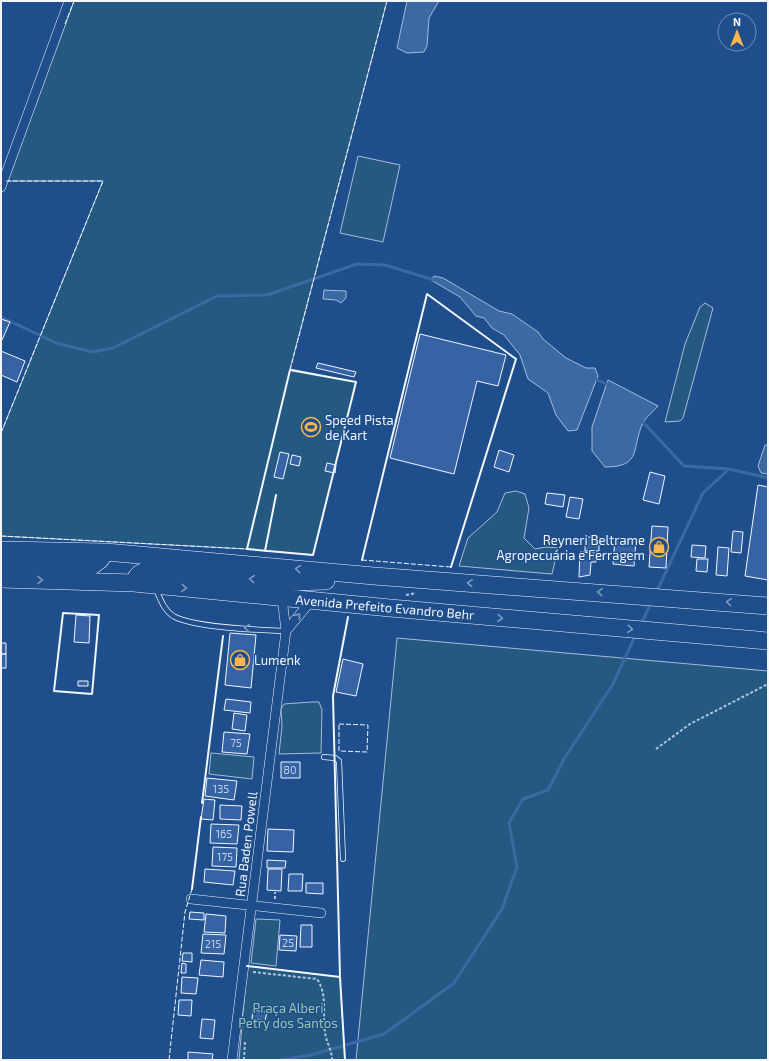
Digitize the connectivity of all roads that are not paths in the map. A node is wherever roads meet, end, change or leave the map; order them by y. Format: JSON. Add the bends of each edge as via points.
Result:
{"nodes":[{"id":1,"x":69,"y":1,"type":"edge"},
{"id":2,"x":1,"y":187,"type":"edge"},
{"id":3,"x":1,"y":550,"type":"edge"},
{"id":4,"x":106,"y":552,"type":"junction"},
{"id":5,"x":1,"y":567,"type":"edge"},
{"id":6,"x":374,"y":576,"type":"junction"},
{"id":7,"x":1,"y":579,"type":"edge"},
{"id":8,"x":134,"y":584,"type":"junction"},
{"id":9,"x":155,"y":586,"type":"junction"},
{"id":10,"x":282,"y":598,"type":"junction"},
{"id":11,"x":311,"y":601,"type":"junction"},
{"id":12,"x":768,"y":606,"type":"edge"},
{"id":13,"x":286,"y":631,"type":"junction"},
{"id":14,"x":768,"y":641,"type":"edge"},
{"id":15,"x":324,"y":757,"type":"dead end"},
{"id":16,"x":343,"y":859,"type":"dead end"},
{"id":17,"x":191,"y":899,"type":"dead end"},
{"id":18,"x":251,"y":905,"type":"junction"},
{"id":19,"x":321,"y":913,"type":"dead end"},
{"id":20,"x":232,"y":1060,"type":"edge"}],
"edges":[{"from":1,"to":2,"type":"street"},
{"from":3,"to":4,"type":"highway"},
{"from":4,"to":5,"type":"highway","via":[[92,566]]},
{"from":6,"to":4,"type":"highway","one_way":true},
{"from":6,"to":8,"type":"highway","one_way":true,"via":[[337,581],[291,582],[154,570],[142,571],[136,576]]},
{"from":12,"to":6,"type":"highway","one_way":true},
{"from":7,"to":8,"type":"highway","name":"Avenida Prefeito Evandro Behr","one_way":true},
{"from":8,"to":9,"type":"highway","name":"Avenida Prefeito Evandro Behr"},
{"from":9,"to":10,"type":"highway","name":"Avenida Prefeito Evandro Behr","one_way":true},
{"from":13,"to":9,"type":"lane","one_way":true,"via":[[190,622],[174,616],[161,602]]},
{"from":10,"to":11,"type":"highway","name":"Avenida Prefeito Evandro Behr"},
{"from":10,"to":13,"type":"street","name":"Rua Baden Powell"},
{"from":13,"to":11,"type":"street","one_way":true},
{"from":11,"to":14,"type":"highway","name":"Avenida Prefeito Evandro Behr","one_way":true},
{"from":13,"to":18,"type":"street","name":"Rua Baden Powell"},
{"from":15,"to":16,"type":"lane","via":[[339,761]]},
{"from":17,"to":18,"type":"street"},
{"from":18,"to":19,"type":"street"},
{"from":18,"to":20,"type":"street","name":"Rua Baden Powell"}]}
